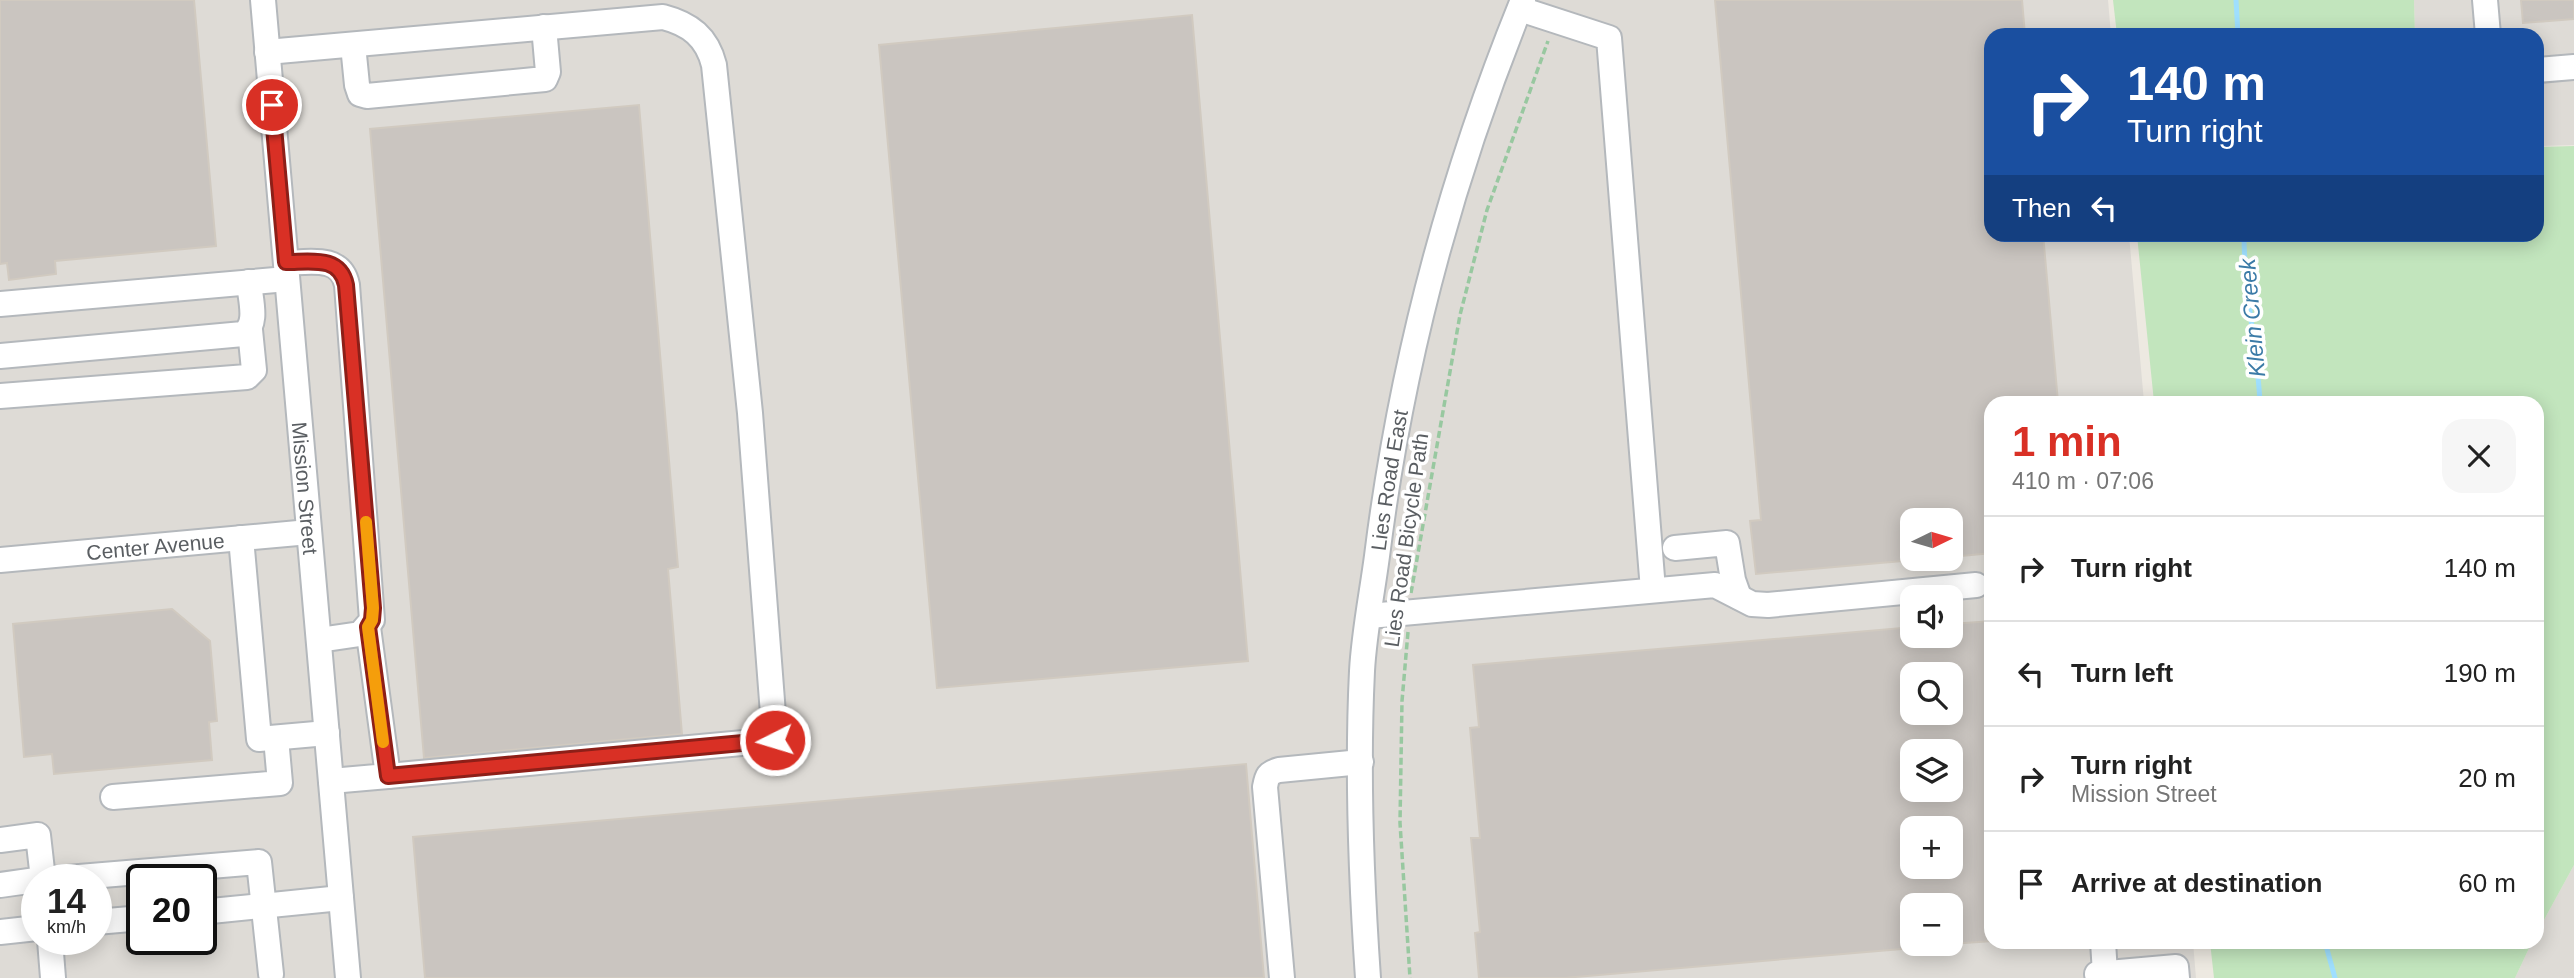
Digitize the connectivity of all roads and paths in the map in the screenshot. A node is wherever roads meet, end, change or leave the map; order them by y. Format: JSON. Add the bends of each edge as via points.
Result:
{"nodes":[{"id":1,"x":263,"y":0,"type":"edge"},
{"id":2,"x":2485,"y":0,"type":"edge"},
{"id":3,"x":1521,"y":4,"type":"edge"},
{"id":4,"x":1556,"y":20,"type":"junction"},
{"id":5,"x":544,"y":27,"type":"junction"},
{"id":6,"x":2487,"y":28,"type":"edge"},
{"id":7,"x":353,"y":45,"type":"junction"},
{"id":8,"x":267,"y":52,"type":"junction"},
{"id":9,"x":2574,"y":67,"type":"edge"},
{"id":10,"x":2544,"y":70,"type":"edge"},
{"id":11,"x":286,"y":271,"type":"junction"},
{"id":12,"x":249,"y":282,"type":"junction"},
{"id":13,"x":0,"y":304,"type":"edge"},
{"id":14,"x":250,"y":330,"type":"junction"},
{"id":15,"x":0,"y":356,"type":"edge"},
{"id":16,"x":0,"y":396,"type":"edge"},
{"id":17,"x":309,"y":532,"type":"junction"},
{"id":18,"x":242,"y":538,"type":"junction"},
{"id":19,"x":1675,"y":548,"type":"dead end"},
{"id":20,"x":0,"y":559,"type":"edge"},
{"id":21,"x":1976,"y":585,"type":"dead end"},
{"id":22,"x":1653,"y":590,"type":"junction"},
{"id":23,"x":1739,"y":597,"type":"junction"},
{"id":24,"x":1409,"y":612,"type":"junction"},
{"id":25,"x":1369,"y":616,"type":"junction"},
{"id":26,"x":368,"y":627,"type":"junction"},
{"id":27,"x":319,"y":640,"type":"junction"},
{"id":28,"x":327,"y":733,"type":"junction"},
{"id":29,"x":276,"y":738,"type":"junction"},
{"id":30,"x":1361,"y":762,"type":"junction"},
{"id":31,"x":388,"y":776,"type":"junction"},
{"id":32,"x":331,"y":781,"type":"junction"},
{"id":33,"x":113,"y":797,"type":"dead end"},
{"id":34,"x":0,"y":840,"type":"edge"},
{"id":35,"x":41,"y":864,"type":"edge"},
{"id":36,"x":112,"y":874,"type":"edge"},
{"id":37,"x":21,"y":883,"type":"edge"},
{"id":38,"x":0,"y":885,"type":"edge"},
{"id":39,"x":341,"y":898,"type":"junction"},
{"id":40,"x":263,"y":905,"type":"junction"},
{"id":41,"x":217,"y":910,"type":"edge"},
{"id":42,"x":21,"y":930,"type":"edge"},
{"id":43,"x":0,"y":932,"type":"edge"},
{"id":44,"x":2103,"y":949,"type":"edge"},
{"id":45,"x":51,"y":955,"type":"edge"},
{"id":46,"x":271,"y":974,"type":"dead end"},
{"id":47,"x":2101,"y":976,"type":"edge"},
{"id":48,"x":53,"y":978,"type":"edge"},
{"id":49,"x":348,"y":978,"type":"edge"},
{"id":50,"x":1282,"y":978,"type":"edge"},
{"id":51,"x":1368,"y":978,"type":"edge"},
{"id":52,"x":1410,"y":978,"type":"edge"},
{"id":53,"x":2177,"y":978,"type":"edge"}],
"edges":[{"from":1,"to":8,"type":"street","name":"Mission Street"},
{"from":2,"to":6,"type":"street"},
{"from":3,"to":4,"type":"street"},
{"from":3,"to":25,"type":"street","name":"Lies Road East","via":[[1467,149],[1424,296],[1398,416]]},
{"from":4,"to":22,"type":"street","via":[[1609,38]]},
{"from":4,"to":24,"type":"path","name":"Lies Road Bicycle Path","via":[[1487,210],[1460,314]]},
{"from":5,"to":7,"type":"street"},
{"from":5,"to":7,"type":"street","via":[[545,79],[367,96],[360,94],[357,85]]},
{"from":5,"to":31,"type":"street","via":[[663,17],[693,28],[711,53],[750,413],[775,740]]},
{"from":7,"to":8,"type":"street"},
{"from":8,"to":11,"type":"street","name":"Mission Street"},
{"from":9,"to":10,"type":"street"},
{"from":11,"to":12,"type":"street"},
{"from":11,"to":17,"type":"street","name":"Mission Street"},
{"from":11,"to":26,"type":"street","via":[[330,262],[345,276],[373,608]]},
{"from":12,"to":13,"type":"street"},
{"from":12,"to":14,"type":"street"},
{"from":14,"to":15,"type":"street"},
{"from":14,"to":16,"type":"street","via":[[254,370],[247,377]]},
{"from":17,"to":18,"type":"street","name":"Center Avenue"},
{"from":17,"to":27,"type":"street","name":"Mission Street"},
{"from":18,"to":20,"type":"street","name":"Center Avenue"},
{"from":18,"to":29,"type":"street","via":[[259,739]]},
{"from":19,"to":23,"type":"street","via":[[1727,543]]},
{"from":21,"to":23,"type":"street","via":[[1768,605]]},
{"from":22,"to":23,"type":"street","via":[[1714,585]]},
{"from":22,"to":24,"type":"street"},
{"from":24,"to":25,"type":"street"},
{"from":24,"to":52,"type":"path","name":"Lies Road Bicycle Path","via":[[1400,823]]},
{"from":25,"to":30,"type":"street","name":"Lies Road East","via":[[1362,670]]},
{"from":26,"to":27,"type":"street","via":[[351,637]]},
{"from":26,"to":31,"type":"street"},
{"from":27,"to":28,"type":"street","name":"Mission Street"},
{"from":28,"to":29,"type":"street"},
{"from":28,"to":32,"type":"street","name":"Mission Street"},
{"from":29,"to":33,"type":"street","via":[[279,783]]},
{"from":30,"to":50,"type":"street","via":[[1279,770],[1267,776]]},
{"from":30,"to":51,"type":"street","name":"Lies Road East"},
{"from":31,"to":32,"type":"street"},
{"from":32,"to":39,"type":"street","name":"Mission Street"},
{"from":34,"to":35,"type":"street","via":[[38,835]]},
{"from":36,"to":40,"type":"street","via":[[260,862]]},
{"from":37,"to":38,"type":"street"},
{"from":39,"to":40,"type":"street"},
{"from":39,"to":49,"type":"street","name":"Mission Street"},
{"from":40,"to":41,"type":"street"},
{"from":40,"to":46,"type":"street"},
{"from":42,"to":43,"type":"street"},
{"from":44,"to":47,"type":"street"},
{"from":45,"to":48,"type":"street"},
{"from":47,"to":53,"type":"street","via":[[2176,967]]}]}
